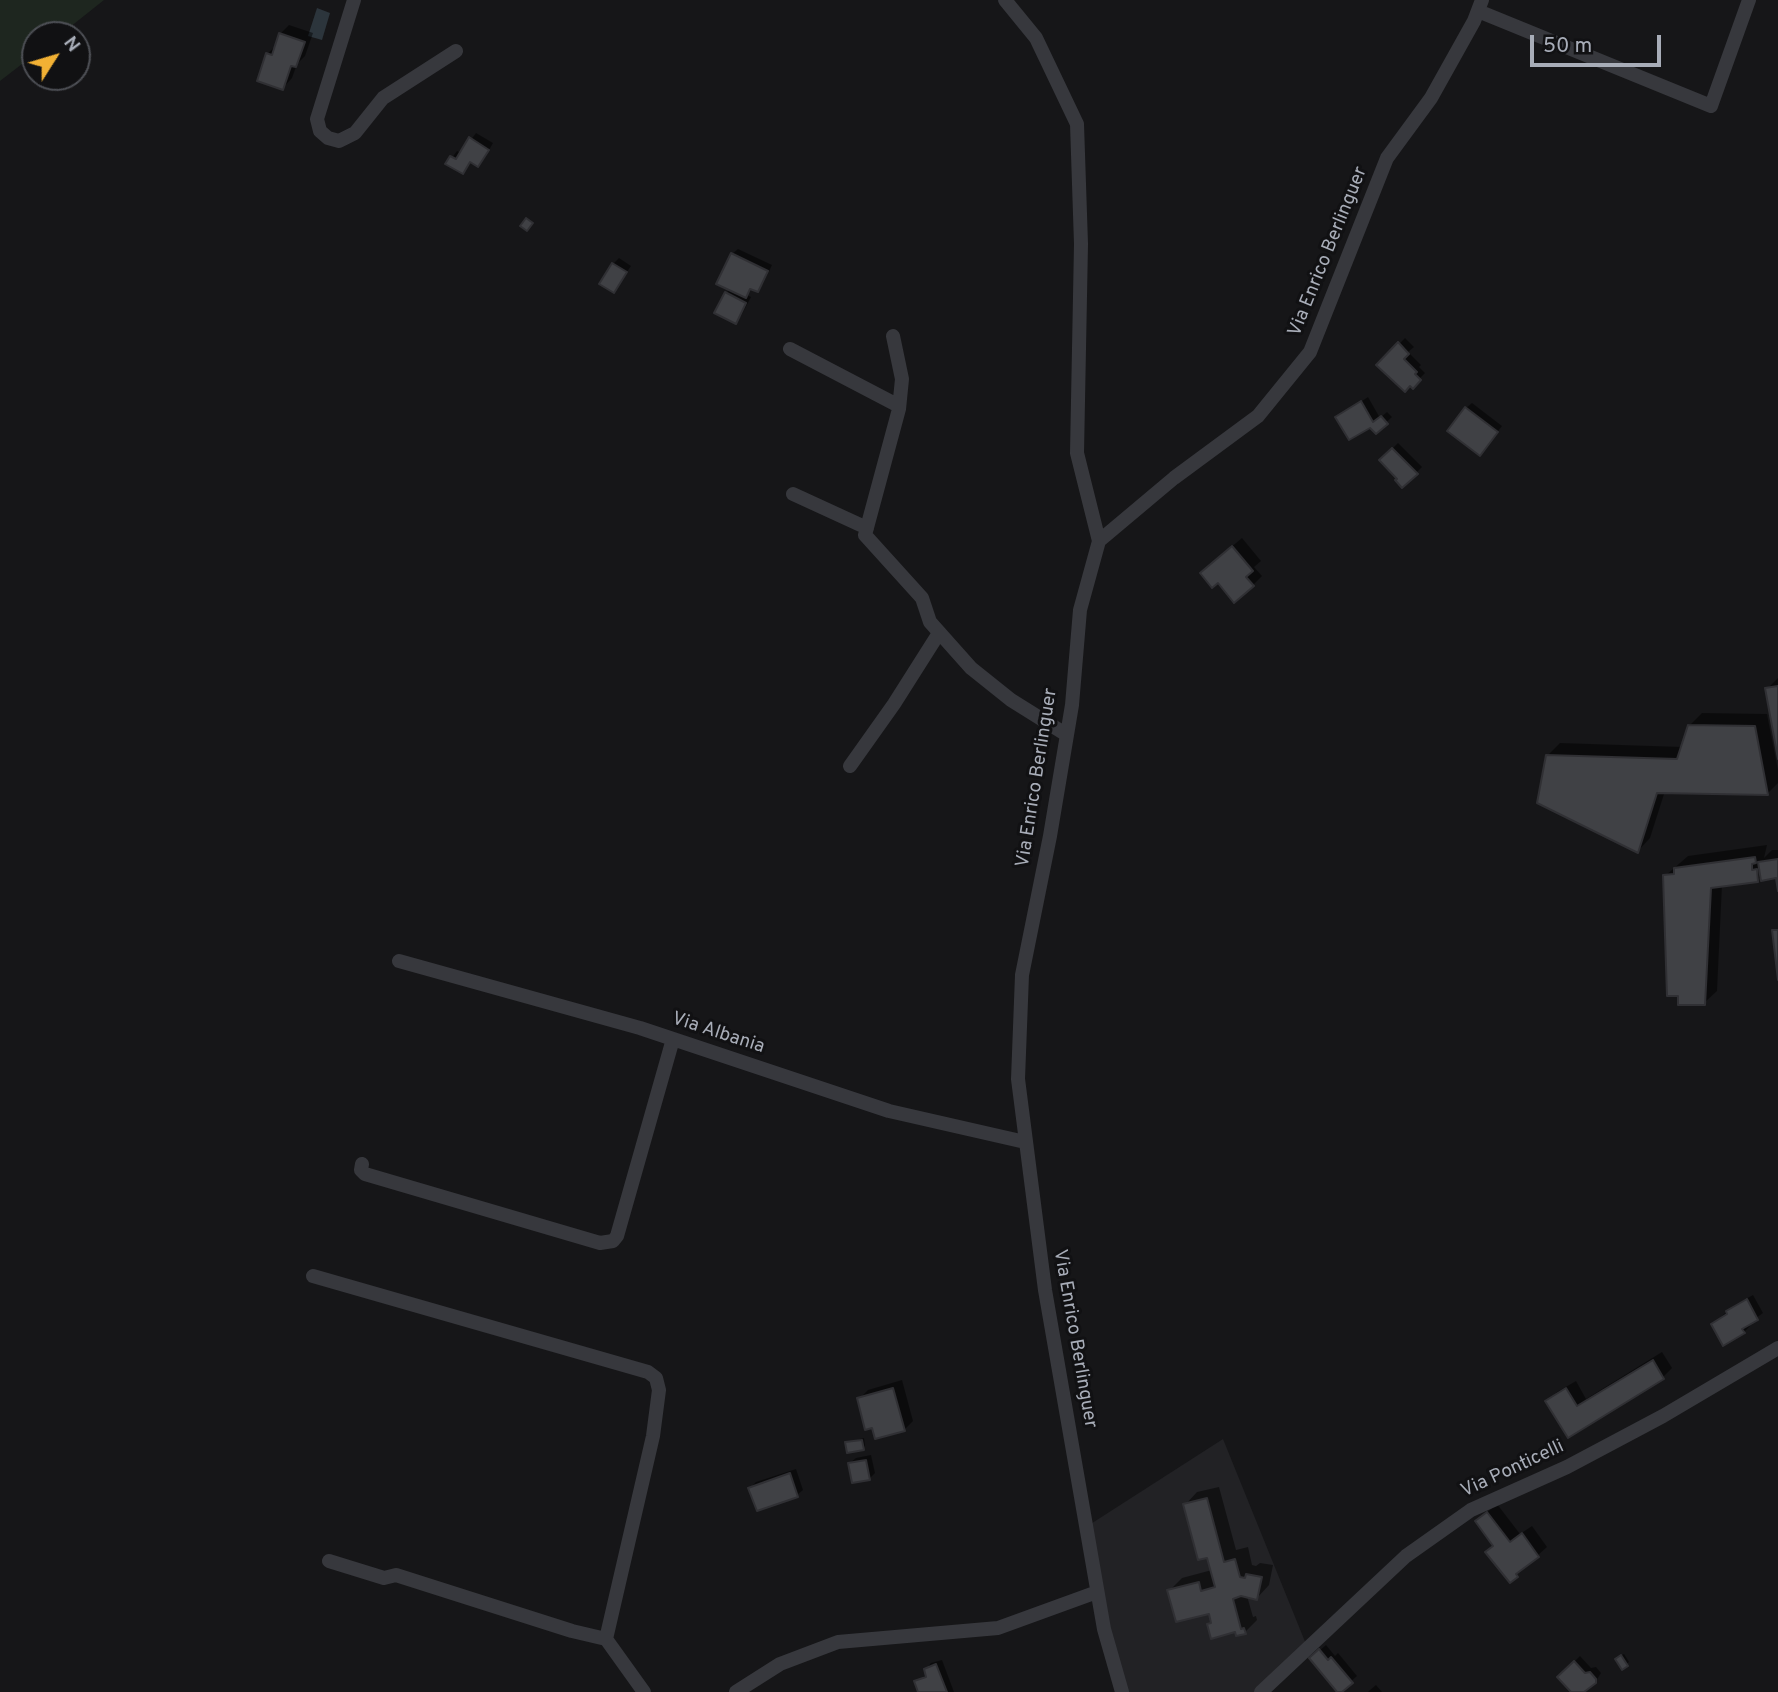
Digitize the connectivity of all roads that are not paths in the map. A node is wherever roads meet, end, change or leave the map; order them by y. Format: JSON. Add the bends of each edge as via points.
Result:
{"nodes":[{"id":1,"x":354,"y":0,"type":"edge"},
{"id":2,"x":1005,"y":0,"type":"edge"},
{"id":3,"x":1749,"y":0,"type":"edge"},
{"id":4,"x":1480,"y":5,"type":"edge"},
{"id":5,"x":456,"y":51,"type":"dead end"},
{"id":6,"x":893,"y":336,"type":"dead end"},
{"id":7,"x":790,"y":349,"type":"dead end"},
{"id":8,"x":899,"y":406,"type":"junction"},
{"id":9,"x":793,"y":494,"type":"dead end"},
{"id":10,"x":867,"y":528,"type":"junction"},
{"id":11,"x":1099,"y":541,"type":"junction"},
{"id":12,"x":939,"y":633,"type":"junction"},
{"id":13,"x":1067,"y":735,"type":"junction"},
{"id":14,"x":850,"y":766,"type":"dead end"},
{"id":15,"x":399,"y":961,"type":"dead end"},
{"id":16,"x":673,"y":1039,"type":"junction"},
{"id":17,"x":1025,"y":1142,"type":"junction"},
{"id":18,"x":362,"y":1164,"type":"dead end"},
{"id":19,"x":313,"y":1276,"type":"dead end"},
{"id":20,"x":1778,"y":1348,"type":"edge"},
{"id":21,"x":329,"y":1561,"type":"dead end"},
{"id":22,"x":1097,"y":1592,"type":"junction"},
{"id":23,"x":606,"y":1639,"type":"junction"},
{"id":24,"x":644,"y":1692,"type":"edge"},
{"id":25,"x":736,"y":1692,"type":"edge"},
{"id":26,"x":1122,"y":1692,"type":"edge"},
{"id":27,"x":1261,"y":1692,"type":"edge"}],
"edges":[{"from":1,"to":5,"type":"street","via":[[317,119],[328,138],[339,141],[355,133],[383,98]]},
{"from":2,"to":11,"type":"street","via":[[1037,38],[1077,124],[1081,244],[1077,453]]},
{"from":3,"to":4,"type":"street","via":[[1711,106]]},
{"from":4,"to":11,"type":"street","name":"Via Enrico Berlinguer","via":[[1431,98],[1387,158],[1310,352],[1258,416]]},
{"from":6,"to":8,"type":"street","via":[[902,379]]},
{"from":7,"to":8,"type":"street"},
{"from":8,"to":10,"type":"street"},
{"from":9,"to":10,"type":"street"},
{"from":10,"to":12,"type":"street","via":[[865,535],[922,598]]},
{"from":11,"to":13,"type":"street","name":"Via Enrico Berlinguer","via":[[1080,610]]},
{"from":12,"to":13,"type":"street","via":[[971,668]]},
{"from":12,"to":14,"type":"street"},
{"from":13,"to":17,"type":"street","name":"Via Enrico Berlinguer","via":[[1022,975],[1018,1079]]},
{"from":15,"to":16,"type":"street","name":"Via Albania"},
{"from":16,"to":17,"type":"street","name":"Via Albania","via":[[889,1111]]},
{"from":16,"to":18,"type":"street","via":[[612,1241],[600,1243],[365,1174]]},
{"from":17,"to":22,"type":"street","name":"Via Enrico Berlinguer","via":[[1045,1290]]},
{"from":19,"to":23,"type":"street","via":[[656,1378],[659,1390],[653,1436]]},
{"from":20,"to":27,"type":"street","name":"Via Ponticelli","via":[[1663,1416],[1471,1510],[1406,1556]]},
{"from":21,"to":23,"type":"street","via":[[384,1578],[396,1575]]},
{"from":22,"to":25,"type":"street","via":[[998,1628],[838,1642],[780,1664]]},
{"from":22,"to":26,"type":"street","name":"Via Enrico Berlinguer"},
{"from":23,"to":24,"type":"street"}]}
